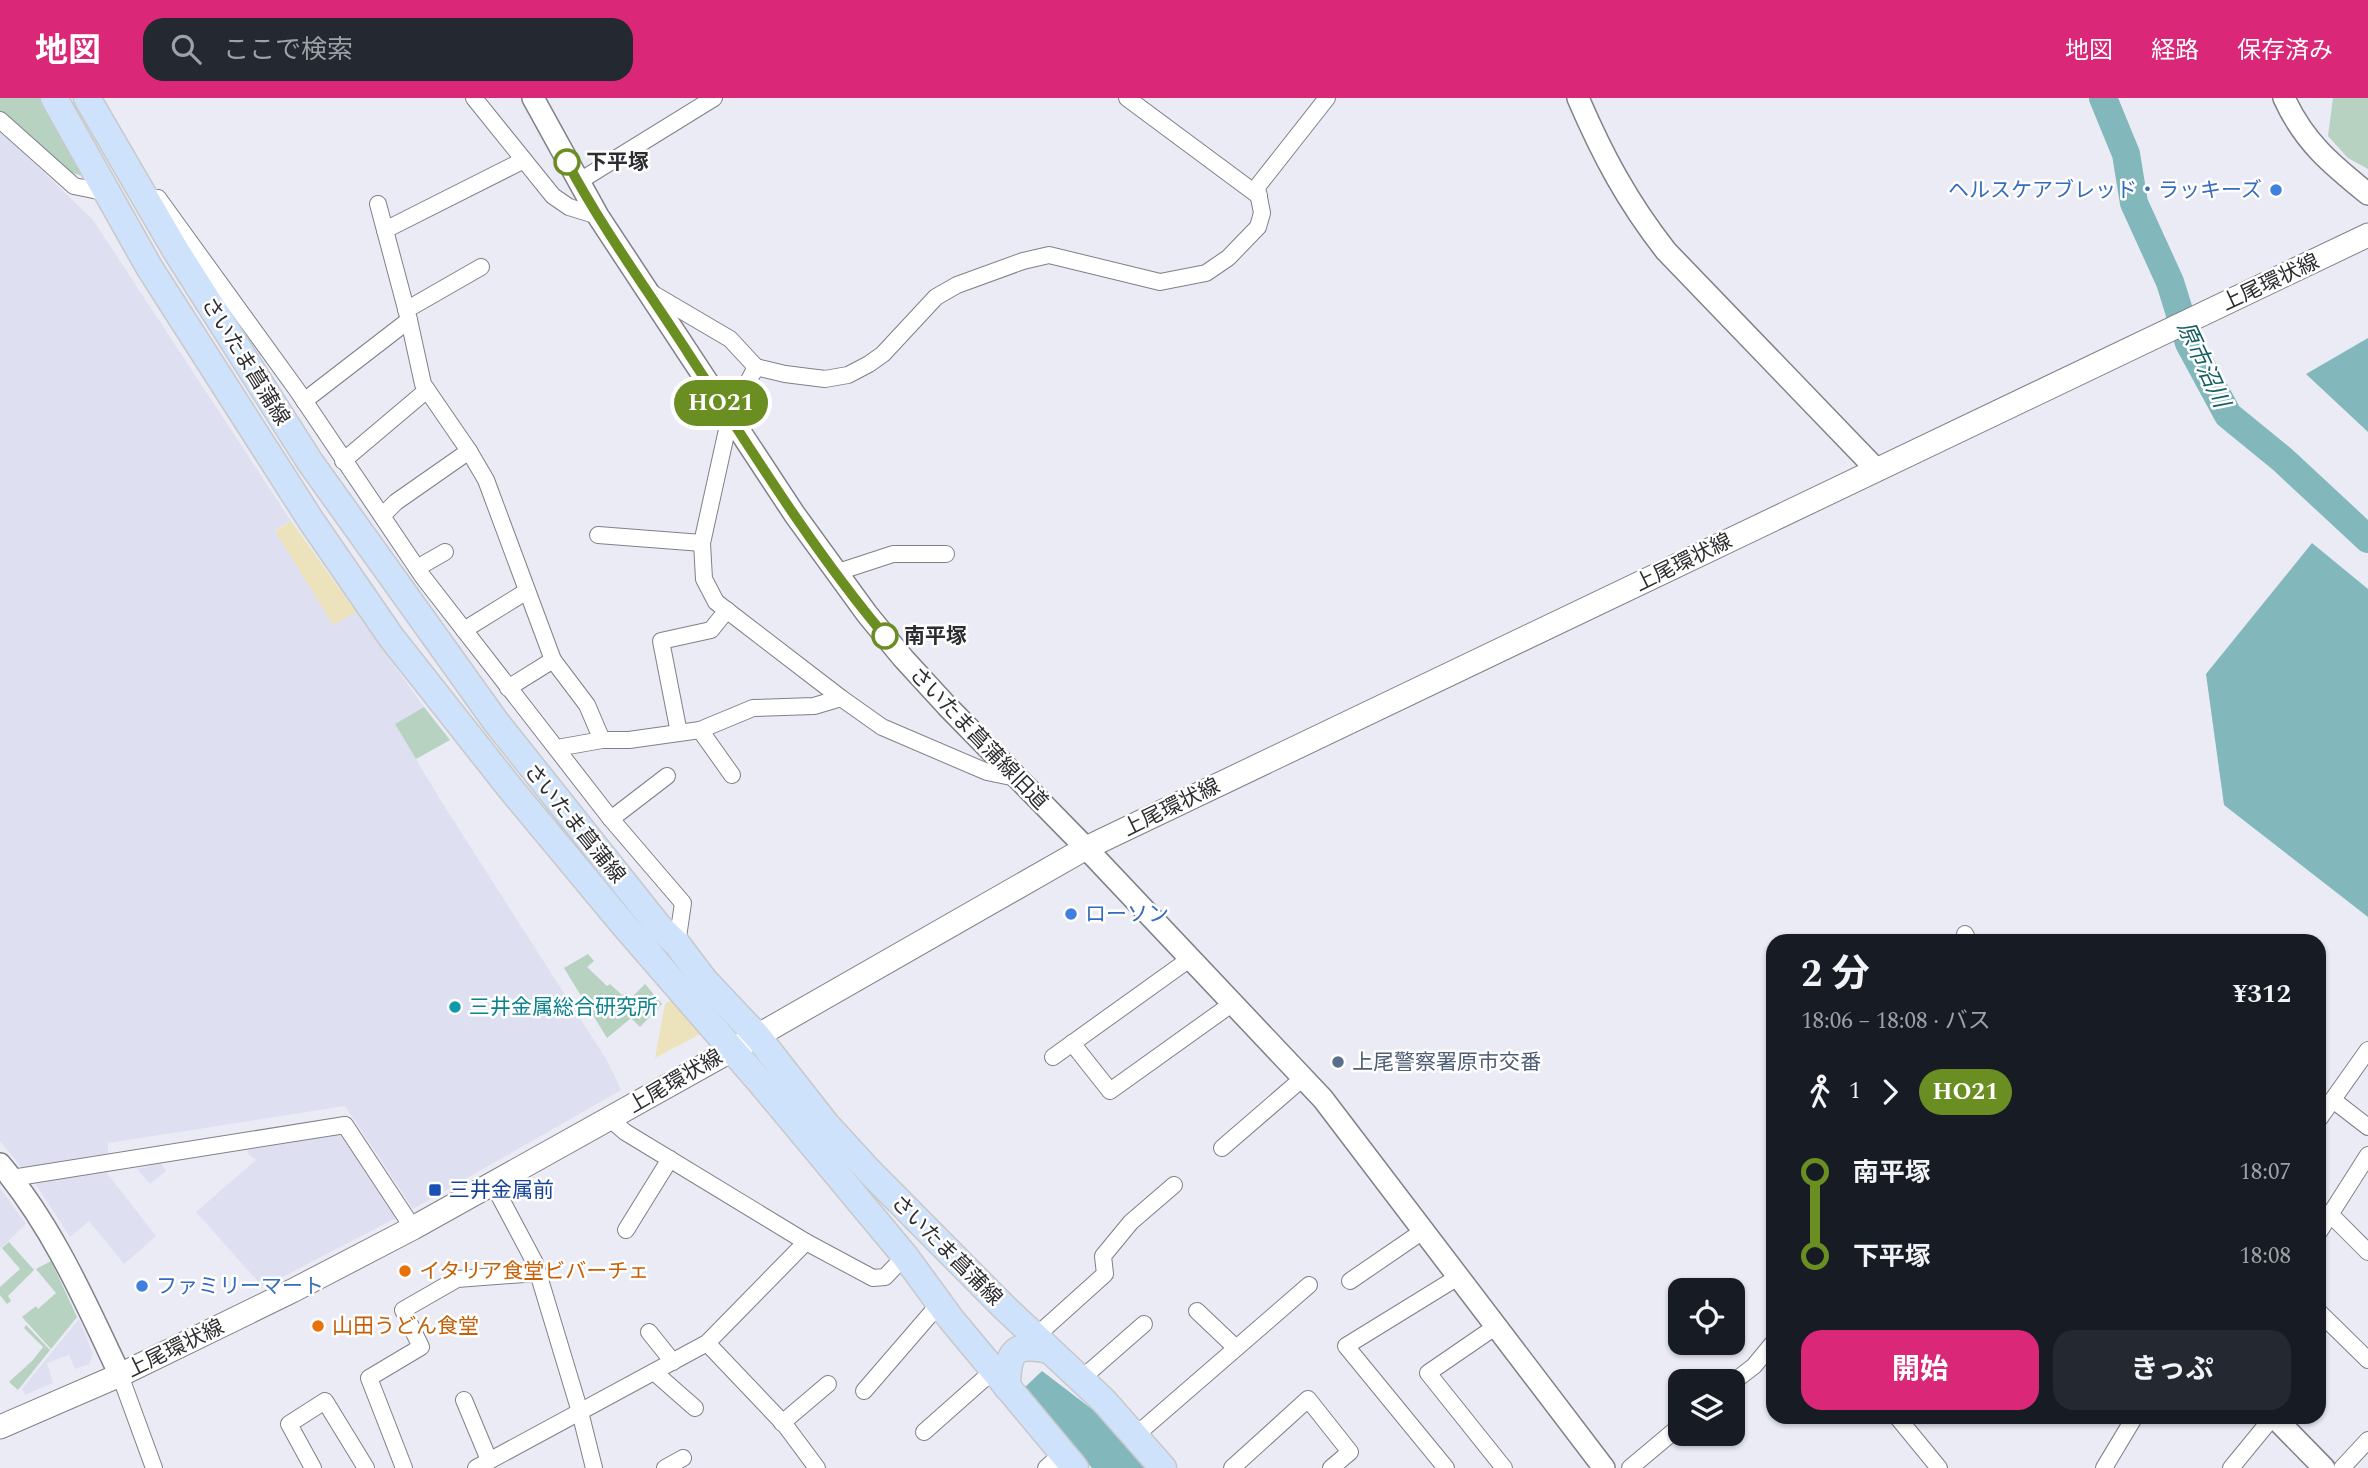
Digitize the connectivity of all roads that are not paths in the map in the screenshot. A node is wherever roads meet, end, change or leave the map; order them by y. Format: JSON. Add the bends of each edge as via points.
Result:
{"nodes":[{"id":1,"x":54,"y":98,"type":"edge"},
{"id":2,"x":88,"y":98,"type":"edge"},
{"id":3,"x":474,"y":98,"type":"edge"},
{"id":4,"x":533,"y":98,"type":"edge"},
{"id":5,"x":714,"y":98,"type":"edge"},
{"id":6,"x":1127,"y":98,"type":"edge"},
{"id":7,"x":1327,"y":98,"type":"edge"},
{"id":8,"x":1578,"y":98,"type":"edge"},
{"id":9,"x":2284,"y":98,"type":"edge"},
{"id":10,"x":0,"y":120,"type":"edge"},
{"id":11,"x":524,"y":160,"type":"junction"},
{"id":12,"x":578,"y":182,"type":"junction"},
{"id":13,"x":108,"y":193,"type":"junction"},
{"id":14,"x":2368,"y":194,"type":"edge"},
{"id":15,"x":1259,"y":196,"type":"junction"},
{"id":16,"x":378,"y":204,"type":"dead end"},
{"id":17,"x":598,"y":216,"type":"junction"},
{"id":18,"x":385,"y":230,"type":"junction"},
{"id":19,"x":2368,"y":235,"type":"edge"},
{"id":20,"x":481,"y":267,"type":"dead end"},
{"id":21,"x":647,"y":291,"type":"junction"},
{"id":22,"x":407,"y":315,"type":"junction"},
{"id":23,"x":756,"y":367,"type":"junction"},
{"id":24,"x":427,"y":390,"type":"junction"},
{"id":25,"x":304,"y":401,"type":"junction"},
{"id":26,"x":730,"y":416,"type":"junction"},
{"id":27,"x":469,"y":451,"type":"junction"},
{"id":28,"x":343,"y":461,"type":"junction"},
{"id":29,"x":1877,"y":470,"type":"junction"},
{"id":30,"x":383,"y":515,"type":"junction"},
{"id":31,"x":598,"y":535,"type":"dead end"},
{"id":32,"x":702,"y":543,"type":"junction"},
{"id":33,"x":445,"y":552,"type":"dead end"},
{"id":34,"x":946,"y":554,"type":"dead end"},
{"id":35,"x":420,"y":573,"type":"junction"},
{"id":36,"x":835,"y":573,"type":"junction"},
{"id":37,"x":527,"y":591,"type":"junction"},
{"id":38,"x":412,"y":606,"type":"junction"},
{"id":39,"x":727,"y":610,"type":"junction"},
{"id":40,"x":464,"y":630,"type":"junction"},
{"id":41,"x":552,"y":660,"type":"junction"},
{"id":42,"x":508,"y":688,"type":"junction"},
{"id":43,"x":841,"y":698,"type":"junction"},
{"id":44,"x":496,"y":722,"type":"junction"},
{"id":45,"x":700,"y":730,"type":"junction"},
{"id":46,"x":680,"y":733,"type":"junction"},
{"id":47,"x":473,"y":740,"type":"junction"},
{"id":48,"x":602,"y":740,"type":"junction"},
{"id":49,"x":513,"y":745,"type":"junction"},
{"id":50,"x":556,"y":748,"type":"junction"},
{"id":51,"x":491,"y":764,"type":"junction"},
{"id":52,"x":732,"y":775,"type":"dead end"},
{"id":53,"x":667,"y":776,"type":"dead end"},
{"id":54,"x":1016,"y":778,"type":"junction"},
{"id":55,"x":611,"y":819,"type":"junction"},
{"id":56,"x":1086,"y":848,"type":"junction"},
{"id":57,"x":677,"y":944,"type":"junction"},
{"id":58,"x":1191,"y":958,"type":"junction"},
{"id":59,"x":1233,"y":1003,"type":"junction"},
{"id":60,"x":757,"y":1036,"type":"junction"},
{"id":61,"x":1072,"y":1043,"type":"junction"},
{"id":62,"x":732,"y":1048,"type":"junction"},
{"id":63,"x":2368,"y":1050,"type":"edge"},
{"id":64,"x":1053,"y":1056,"type":"dead end"},
{"id":65,"x":1303,"y":1078,"type":"junction"},
{"id":66,"x":2333,"y":1100,"type":"junction"},
{"id":67,"x":2326,"y":1110,"type":"edge"},
{"id":68,"x":609,"y":1118,"type":"junction"},
{"id":69,"x":2368,"y":1128,"type":"edge"},
{"id":70,"x":1222,"y":1148,"type":"dead end"},
{"id":71,"x":2368,"y":1155,"type":"edge"},
{"id":72,"x":670,"y":1160,"type":"junction"},
{"id":73,"x":6,"y":1171,"type":"edge"},
{"id":74,"x":493,"y":1184,"type":"junction"},
{"id":75,"x":1174,"y":1185,"type":"dead end"},
{"id":76,"x":2329,"y":1213,"type":"junction"},
{"id":77,"x":2326,"y":1219,"type":"edge"},
{"id":78,"x":413,"y":1228,"type":"junction"},
{"id":79,"x":626,"y":1230,"type":"dead end"},
{"id":80,"x":1423,"y":1231,"type":"junction"},
{"id":81,"x":806,"y":1242,"type":"junction"},
{"id":82,"x":2368,"y":1252,"type":"edge"},
{"id":83,"x":905,"y":1256,"type":"junction"},
{"id":84,"x":538,"y":1273,"type":"junction"},
{"id":85,"x":1458,"y":1278,"type":"junction"},
{"id":86,"x":1350,"y":1281,"type":"dead end"},
{"id":87,"x":1309,"y":1285,"type":"dead end"},
{"id":88,"x":940,"y":1303,"type":"junction"},
{"id":89,"x":1197,"y":1311,"type":"dead end"},
{"id":90,"x":2326,"y":1319,"type":"edge"},
{"id":91,"x":1144,"y":1324,"type":"dead end"},
{"id":92,"x":1495,"y":1327,"type":"junction"},
{"id":93,"x":649,"y":1332,"type":"dead end"},
{"id":94,"x":707,"y":1343,"type":"junction"},
{"id":95,"x":1042,"y":1344,"type":"junction"},
{"id":96,"x":1236,"y":1348,"type":"junction"},
{"id":97,"x":1766,"y":1351,"type":"edge"},
{"id":98,"x":2368,"y":1360,"type":"edge"},
{"id":99,"x":673,"y":1362,"type":"junction"},
{"id":100,"x":654,"y":1372,"type":"junction"},
{"id":101,"x":1745,"y":1373,"type":"edge"},
{"id":102,"x":120,"y":1374,"type":"junction"},
{"id":103,"x":1001,"y":1379,"type":"junction"},
{"id":104,"x":1080,"y":1380,"type":"junction"},
{"id":105,"x":828,"y":1384,"type":"dead end"},
{"id":106,"x":864,"y":1391,"type":"dead end"},
{"id":107,"x":464,"y":1399,"type":"dead end"},
{"id":108,"x":695,"y":1408,"type":"dead end"},
{"id":109,"x":580,"y":1412,"type":"junction"},
{"id":110,"x":782,"y":1423,"type":"junction"},
{"id":111,"x":1903,"y":1424,"type":"edge"},
{"id":112,"x":2130,"y":1424,"type":"edge"},
{"id":113,"x":2269,"y":1424,"type":"edge"},
{"id":114,"x":2280,"y":1424,"type":"edge"},
{"id":115,"x":0,"y":1427,"type":"edge"},
{"id":116,"x":924,"y":1432,"type":"dead end"},
{"id":117,"x":1136,"y":1435,"type":"junction"},
{"id":118,"x":1668,"y":1436,"type":"edge"},
{"id":119,"x":2368,"y":1440,"type":"edge"},
{"id":120,"x":1061,"y":1463,"type":"edge"},
{"id":121,"x":482,"y":1464,"type":"edge"},
{"id":122,"x":154,"y":1468,"type":"edge"},
{"id":123,"x":313,"y":1468,"type":"edge"},
{"id":124,"x":366,"y":1468,"type":"edge"},
{"id":125,"x":404,"y":1468,"type":"edge"},
{"id":126,"x":594,"y":1468,"type":"edge"},
{"id":127,"x":817,"y":1468,"type":"edge"},
{"id":128,"x":1163,"y":1468,"type":"edge"},
{"id":129,"x":1232,"y":1468,"type":"edge"},
{"id":130,"x":1331,"y":1468,"type":"edge"},
{"id":131,"x":1446,"y":1468,"type":"edge"},
{"id":132,"x":1504,"y":1468,"type":"edge"},
{"id":133,"x":1604,"y":1468,"type":"edge"},
{"id":134,"x":1629,"y":1468,"type":"edge"},
{"id":135,"x":1939,"y":1468,"type":"edge"},
{"id":136,"x":2104,"y":1468,"type":"edge"},
{"id":137,"x":2231,"y":1468,"type":"edge"},
{"id":138,"x":2323,"y":1468,"type":"edge"},
{"id":139,"x":2342,"y":1468,"type":"edge"}],
"edges":[{"from":1,"to":13,"type":"main road","name":"さいたま菖蒲線"},
{"from":2,"to":25,"type":"street"},
{"from":2,"to":38,"type":"main road","name":"さいたま菖蒲線","via":[[176,251],[310,462]]},
{"from":3,"to":11,"type":"street"},
{"from":4,"to":12,"type":"street","name":"さいたま菖蒲線旧道"},
{"from":5,"to":12,"type":"street"},
{"from":6,"to":15,"type":"street"},
{"from":7,"to":15,"type":"street","via":[[1257,187]]},
{"from":8,"to":29,"type":"street","via":[[1619,184],[1666,251]]},
{"from":9,"to":14,"type":"street","via":[[2316,150]]},
{"from":10,"to":13,"type":"street","via":[[74,186]]},
{"from":11,"to":17,"type":"street","via":[[553,196],[569,207]]},
{"from":11,"to":18,"type":"street"},
{"from":12,"to":17,"type":"street","name":"さいたま菖蒲線旧道"},
{"from":13,"to":47,"type":"main road","name":"さいたま菖蒲線","via":[[149,267],[310,519],[391,637]]},
{"from":15,"to":23,"type":"street","via":[[1262,214],[1258,227],[1206,273],[1160,282],[1049,255],[957,285],[936,297],[883,354],[848,375],[825,379]]},
{"from":16,"to":18,"type":"street"},
{"from":17,"to":21,"type":"street","name":"さいたま菖蒲線旧道"},
{"from":18,"to":22,"type":"street"},
{"from":19,"to":29,"type":"main road","name":"上尾環状線"},
{"from":20,"to":22,"type":"street"},
{"from":21,"to":23,"type":"street","via":[[730,339]]},
{"from":21,"to":26,"type":"street","name":"さいたま菖蒲線旧道"},
{"from":22,"to":24,"type":"street"},
{"from":22,"to":25,"type":"street"},
{"from":23,"to":26,"type":"street"},
{"from":24,"to":27,"type":"street"},
{"from":24,"to":28,"type":"street"},
{"from":25,"to":28,"type":"street"},
{"from":26,"to":32,"type":"street"},
{"from":26,"to":36,"type":"street","name":"さいたま菖蒲線旧道"},
{"from":27,"to":30,"type":"street"},
{"from":27,"to":37,"type":"street","via":[[486,480]]},
{"from":28,"to":30,"type":"street"},
{"from":29,"to":56,"type":"main road","name":"上尾環状線"},
{"from":30,"to":35,"type":"street"},
{"from":31,"to":32,"type":"street"},
{"from":32,"to":39,"type":"street","via":[[704,579],[716,602]]},
{"from":33,"to":35,"type":"street"},
{"from":34,"to":36,"type":"street","via":[[893,554]]},
{"from":35,"to":38,"type":"street"},
{"from":35,"to":40,"type":"street"},
{"from":36,"to":54,"type":"street","name":"さいたま菖蒲線旧道","via":[[903,659]]},
{"from":37,"to":40,"type":"street"},
{"from":37,"to":41,"type":"street"},
{"from":38,"to":44,"type":"main road","name":"さいたま菖蒲線"},
{"from":39,"to":43,"type":"street"},
{"from":39,"to":46,"type":"street","via":[[710,630],[662,641]]},
{"from":40,"to":42,"type":"street"},
{"from":41,"to":42,"type":"street"},
{"from":41,"to":48,"type":"street","via":[[587,705]]},
{"from":42,"to":50,"type":"street"},
{"from":43,"to":45,"type":"street","via":[[814,706],[753,708]]},
{"from":43,"to":54,"type":"street","via":[[881,727],[987,772]]},
{"from":44,"to":47,"type":"main road","via":[[494,740],[486,744]]},
{"from":44,"to":49,"type":"main road","name":"さいたま菖蒲線"},
{"from":45,"to":46,"type":"street"},
{"from":45,"to":52,"type":"street"},
{"from":46,"to":48,"type":"street"},
{"from":47,"to":51,"type":"main road","name":"さいたま菖蒲線"},
{"from":48,"to":50,"type":"street"},
{"from":49,"to":51,"type":"main road","via":[[497,748]]},
{"from":49,"to":57,"type":"main road","name":"さいたま菖蒲線","via":[[660,929]]},
{"from":50,"to":55,"type":"street"},
{"from":51,"to":62,"type":"main road","name":"さいたま菖蒲線"},
{"from":53,"to":55,"type":"street"},
{"from":54,"to":56,"type":"street","name":"さいたま菖蒲線旧道"},
{"from":55,"to":57,"type":"street","via":[[683,903]]},
{"from":56,"to":58,"type":"street","name":"さいたま菖蒲線旧道"},
{"from":56,"to":60,"type":"main road","name":"上尾環状線"},
{"from":57,"to":60,"type":"main road","name":"さいたま菖蒲線"},
{"from":58,"to":59,"type":"street","name":"さいたま菖蒲線旧道"},
{"from":58,"to":61,"type":"street"},
{"from":59,"to":61,"type":"street","via":[[1110,1091]]},
{"from":59,"to":65,"type":"street","name":"さいたま菖蒲線旧道"},
{"from":60,"to":62,"type":"main road","name":"上尾環状線"},
{"from":60,"to":95,"type":"main road","name":"さいたま菖蒲線","via":[[869,1171]]},
{"from":61,"to":64,"type":"street"},
{"from":62,"to":68,"type":"main road","name":"上尾環状線"},
{"from":62,"to":83,"type":"main road","name":"さいたま菖蒲線"},
{"from":63,"to":66,"type":"street"},
{"from":65,"to":70,"type":"street"},
{"from":65,"to":80,"type":"street","name":"さいたま菖蒲線旧道"},
{"from":66,"to":67,"type":"street"},
{"from":66,"to":69,"type":"street"},
{"from":68,"to":72,"type":"street"},
{"from":68,"to":74,"type":"main road","name":"上尾環状線"},
{"from":71,"to":76,"type":"street"},
{"from":72,"to":79,"type":"street"},
{"from":72,"to":81,"type":"street"},
{"from":73,"to":78,"type":"street","via":[[345,1125]]},
{"from":73,"to":102,"type":"street","via":[[48,1230]]},
{"from":74,"to":78,"type":"main road","name":"上尾環状線"},
{"from":74,"to":84,"type":"street"},
{"from":75,"to":95,"type":"street","via":[[1131,1222],[1103,1256],[1105,1274]]},
{"from":76,"to":77,"type":"street"},
{"from":76,"to":82,"type":"street"},
{"from":78,"to":102,"type":"main road","name":"上尾環状線"},
{"from":80,"to":85,"type":"street","name":"さいたま菖蒲線旧道"},
{"from":80,"to":86,"type":"street"},
{"from":81,"to":83,"type":"street","via":[[873,1278],[885,1278]]},
{"from":81,"to":94,"type":"street"},
{"from":83,"to":88,"type":"main road","name":"さいたま菖蒲線"},
{"from":84,"to":109,"type":"street"},
{"from":84,"to":125,"type":"street","via":[[457,1279],[403,1310],[421,1347],[369,1378]]},
{"from":85,"to":92,"type":"street","name":"さいたま菖蒲線旧道"},
{"from":85,"to":131,"type":"street","via":[[1346,1346]]},
{"from":87,"to":96,"type":"street"},
{"from":88,"to":103,"type":"main road","name":"さいたま菖蒲線"},
{"from":88,"to":106,"type":"street"},
{"from":89,"to":96,"type":"street"},
{"from":90,"to":98,"type":"street"},
{"from":91,"to":104,"type":"street"},
{"from":92,"to":132,"type":"street","via":[[1428,1373]]},
{"from":92,"to":133,"type":"street","name":"さいたま菖蒲線旧道"},
{"from":93,"to":99,"type":"street"},
{"from":94,"to":99,"type":"street"},
{"from":94,"to":110,"type":"street"},
{"from":95,"to":103,"type":"main road","via":[[1020,1349]]},
{"from":95,"to":104,"type":"main road","name":"さいたま菖蒲線"},
{"from":96,"to":117,"type":"street"},
{"from":97,"to":101,"type":"street"},
{"from":99,"to":100,"type":"street"},
{"from":100,"to":108,"type":"street"},
{"from":100,"to":109,"type":"street"},
{"from":102,"to":115,"type":"main road","name":"上尾環状線"},
{"from":102,"to":122,"type":"street"},
{"from":103,"to":116,"type":"street"},
{"from":103,"to":120,"type":"main road","name":"さいたま菖蒲線"},
{"from":104,"to":117,"type":"main road","name":"さいたま菖蒲線"},
{"from":105,"to":110,"type":"street"},
{"from":107,"to":121,"type":"street"},
{"from":109,"to":121,"type":"street"},
{"from":109,"to":126,"type":"street"},
{"from":110,"to":127,"type":"street"},
{"from":111,"to":135,"type":"street"},
{"from":112,"to":136,"type":"street"},
{"from":113,"to":137,"type":"street"},
{"from":114,"to":138,"type":"street"},
{"from":117,"to":128,"type":"main road","name":"さいたま菖蒲線"},
{"from":118,"to":134,"type":"street"},
{"from":119,"to":139,"type":"street"},
{"from":123,"to":124,"type":"street","via":[[289,1424],[325,1401]]},
{"from":129,"to":130,"type":"street","via":[[1308,1399],[1350,1452]]}]}
